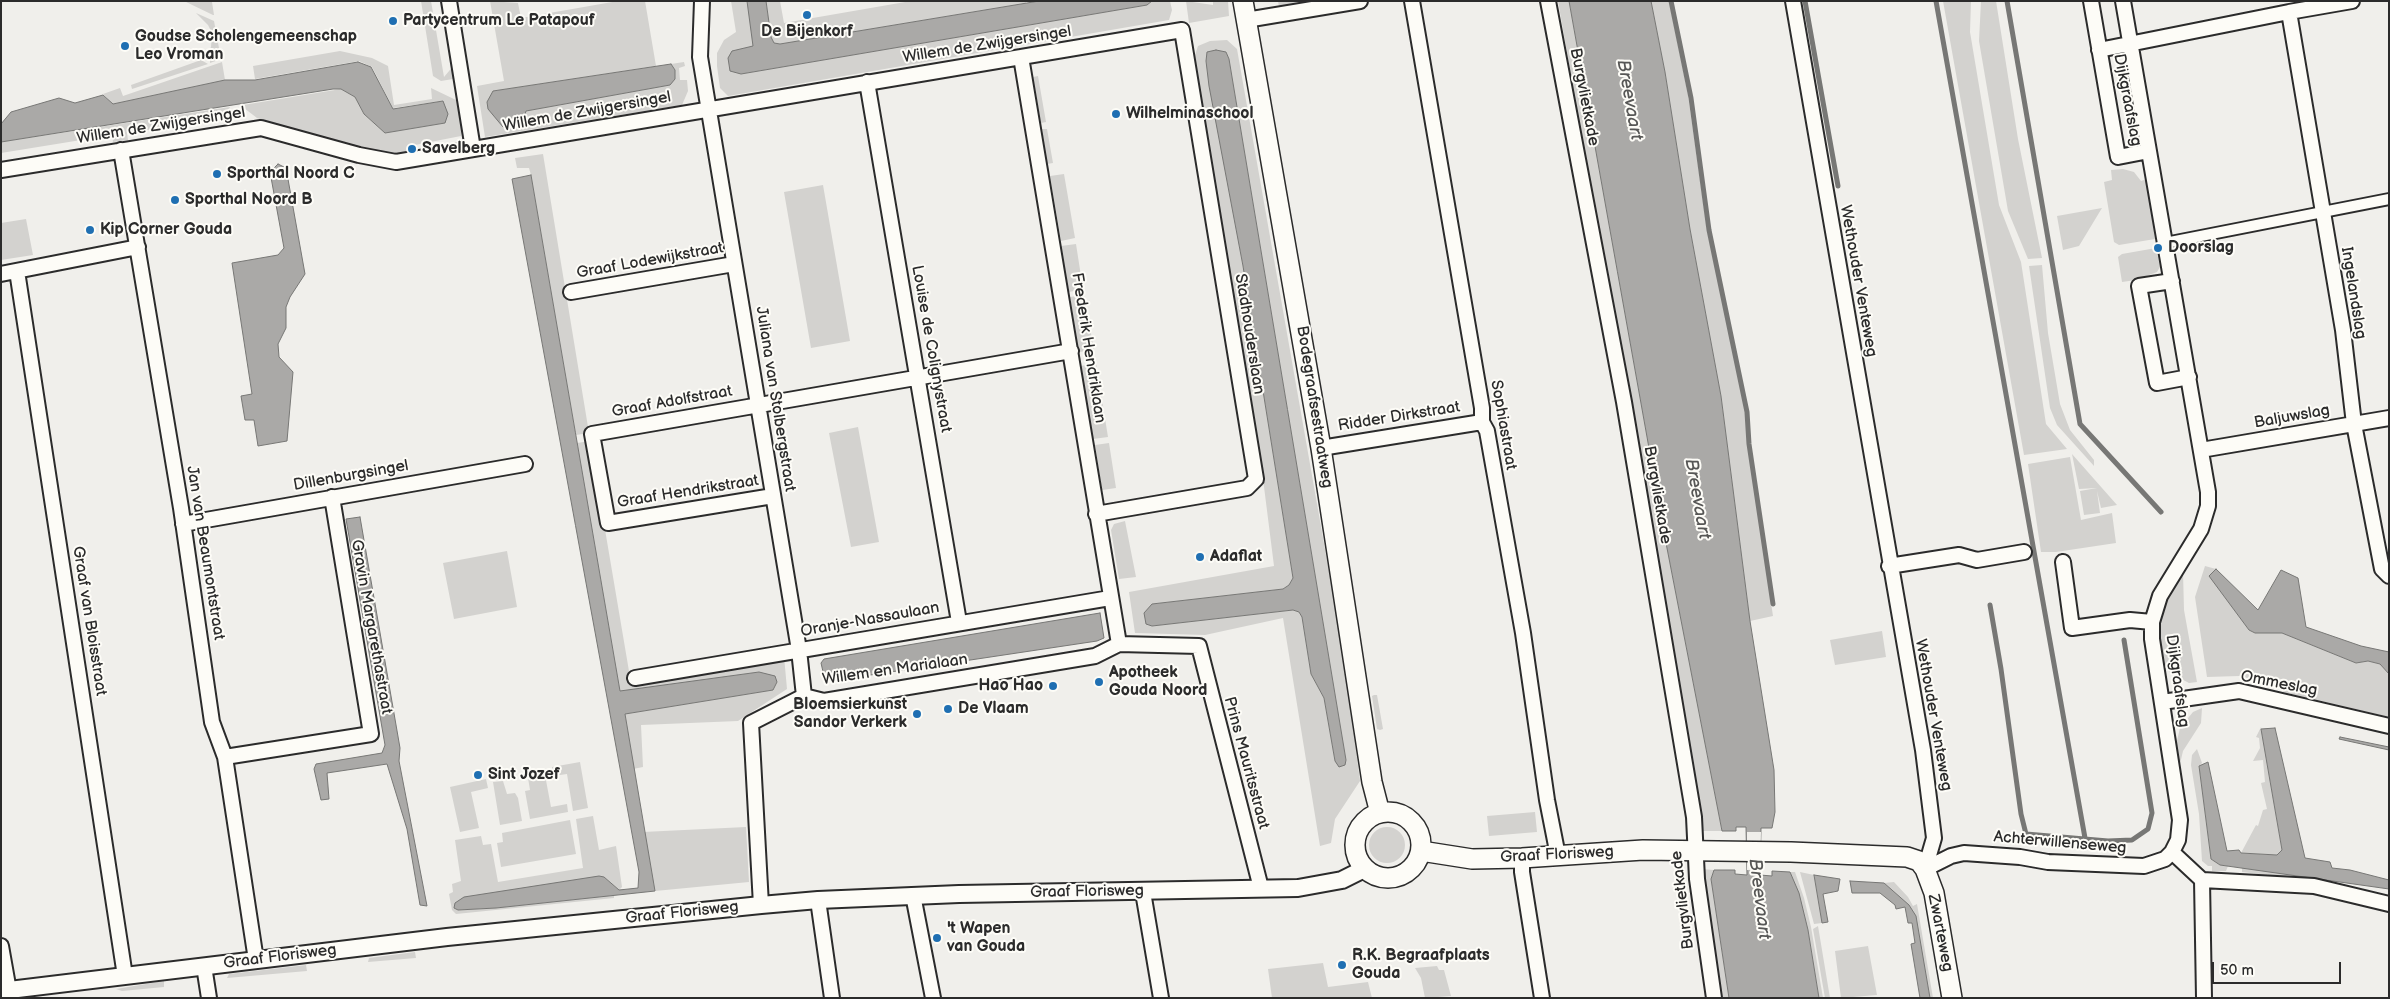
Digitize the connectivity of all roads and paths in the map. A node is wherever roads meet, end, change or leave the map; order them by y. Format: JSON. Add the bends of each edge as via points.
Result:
{"nodes":[{"id":1,"x":449,"y":1,"type":"edge"},
{"id":2,"x":702,"y":1,"type":"edge"},
{"id":3,"x":1243,"y":1,"type":"edge"},
{"id":4,"x":1360,"y":1,"type":"edge"},
{"id":5,"x":1412,"y":1,"type":"edge"},
{"id":6,"x":1548,"y":1,"type":"edge"},
{"id":7,"x":1793,"y":1,"type":"edge"},
{"id":8,"x":2091,"y":1,"type":"edge"},
{"id":9,"x":2123,"y":1,"type":"edge"},
{"id":10,"x":2352,"y":1,"type":"edge"},
{"id":11,"x":2289,"y":12,"type":"junction"},
{"id":12,"x":1246,"y":20,"type":"junction"},
{"id":13,"x":1182,"y":30,"type":"joint"},
{"id":14,"x":2131,"y":45,"type":"junction"},
{"id":15,"x":2099,"y":50,"type":"junction"},
{"id":16,"x":1021,"y":57,"type":"junction"},
{"id":17,"x":867,"y":82,"type":"junction"},
{"id":18,"x":709,"y":108,"type":"junction"},
{"id":19,"x":473,"y":149,"type":"junction"},
{"id":20,"x":121,"y":150,"type":"junction"},
{"id":21,"x":2149,"y":151,"type":"junction"},
{"id":22,"x":1,"y":170,"type":"edge"},
{"id":23,"x":2389,"y":199,"type":"edge"},
{"id":24,"x":2322,"y":212,"type":"junction"},
{"id":25,"x":2165,"y":243,"type":"junction"},
{"id":26,"x":138,"y":247,"type":"junction"},
{"id":27,"x":734,"y":264,"type":"junction"},
{"id":28,"x":17,"y":271,"type":"junction"},
{"id":29,"x":1,"y":274,"type":"edge"},
{"id":30,"x":2172,"y":281,"type":"junction"},
{"id":31,"x":571,"y":292,"type":"dead end"},
{"id":32,"x":1072,"y":351,"type":"junction"},
{"id":33,"x":2189,"y":377,"type":"junction"},
{"id":34,"x":918,"y":378,"type":"junction"},
{"id":35,"x":758,"y":405,"type":"junction"},
{"id":36,"x":2389,"y":418,"type":"edge"},
{"id":37,"x":1482,"y":422,"type":"junction"},
{"id":38,"x":2354,"y":424,"type":"junction"},
{"id":39,"x":1321,"y":448,"type":"junction"},
{"id":40,"x":2201,"y":450,"type":"junction"},
{"id":41,"x":525,"y":464,"type":"dead end"},
{"id":42,"x":773,"y":496,"type":"junction"},
{"id":43,"x":332,"y":497,"type":"junction"},
{"id":44,"x":1096,"y":514,"type":"junction"},
{"id":45,"x":608,"y":523,"type":"joint"},
{"id":46,"x":183,"y":524,"type":"junction"},
{"id":47,"x":2024,"y":552,"type":"dead end"},
{"id":48,"x":2063,"y":562,"type":"dead end"},
{"id":49,"x":1889,"y":566,"type":"junction"},
{"id":50,"x":2389,"y":576,"type":"edge"},
{"id":51,"x":1110,"y":598,"type":"junction"},
{"id":52,"x":959,"y":622,"type":"junction"},
{"id":53,"x":2152,"y":622,"type":"junction"},
{"id":54,"x":1119,"y":644,"type":"junction"},
{"id":55,"x":1199,"y":646,"type":"joint"},
{"id":56,"x":799,"y":650,"type":"junction"},
{"id":57,"x":635,"y":678,"type":"dead end"},
{"id":58,"x":804,"y":696,"type":"junction"},
{"id":59,"x":2162,"y":702,"type":"junction"},
{"id":60,"x":2389,"y":726,"type":"edge"},
{"id":61,"x":225,"y":757,"type":"junction"},
{"id":62,"x":1380,"y":813,"type":"junction"},
{"id":63,"x":1421,"y":851,"type":"junction"},
{"id":64,"x":1694,"y":851,"type":"junction"},
{"id":65,"x":2172,"y":852,"type":"junction"},
{"id":66,"x":1558,"y":856,"type":"junction"},
{"id":67,"x":1522,"y":858,"type":"junction"},
{"id":68,"x":1364,"y":869,"type":"junction"},
{"id":69,"x":1925,"y":869,"type":"junction"},
{"id":70,"x":2202,"y":880,"type":"junction"},
{"id":71,"x":1261,"y":888,"type":"junction"},
{"id":72,"x":1143,"y":892,"type":"junction"},
{"id":73,"x":913,"y":895,"type":"junction"},
{"id":74,"x":818,"y":900,"type":"junction"},
{"id":75,"x":2389,"y":904,"type":"edge"},
{"id":76,"x":760,"y":905,"type":"junction"},
{"id":77,"x":1,"y":946,"type":"edge"},
{"id":78,"x":256,"y":960,"type":"junction"},
{"id":79,"x":204,"y":966,"type":"junction"},
{"id":80,"x":125,"y":976,"type":"junction"},
{"id":81,"x":5,"y":991,"type":"edge"},
{"id":82,"x":209,"y":998,"type":"edge"},
{"id":83,"x":832,"y":998,"type":"edge"},
{"id":84,"x":933,"y":998,"type":"edge"},
{"id":85,"x":1160,"y":998,"type":"edge"},
{"id":86,"x":1542,"y":998,"type":"edge"},
{"id":87,"x":1714,"y":998,"type":"edge"},
{"id":88,"x":1952,"y":998,"type":"edge"},
{"id":89,"x":2204,"y":998,"type":"edge"}],
"edges":[{"from":1,"to":19,"type":"street"},
{"from":2,"to":18,"type":"street","name":"Juliana van Stolbergstraat","via":[[700,57]]},
{"from":3,"to":12,"type":"main road","name":"Bodegraafsestraatweg"},
{"from":4,"to":12,"type":"street"},
{"from":5,"to":37,"type":"street","name":"Sophiastraat"},
{"from":6,"to":64,"type":"street","name":"Burgvlietkade","via":[[1626,412],[1694,817]]},
{"from":7,"to":49,"type":"street","name":"Wethouder Venteweg"},
{"from":8,"to":15,"type":"street","name":"Dijkgraafslag"},
{"from":9,"to":14,"type":"street","name":"Dijkgraafslag"},
{"from":10,"to":11,"type":"street"},
{"from":11,"to":14,"type":"street"},
{"from":11,"to":24,"type":"street","name":"Ingelandslag"},
{"from":12,"to":39,"type":"main road","name":"Bodegraafsestraatweg"},
{"from":13,"to":16,"type":"street","name":"Willem de Zwijgersingel"},
{"from":13,"to":44,"type":"street","name":"Stadhouderslaan","via":[[1256,479],[1247,488]]},
{"from":14,"to":15,"type":"street","name":"Dijkgraafslag"},
{"from":14,"to":21,"type":"street","name":"Dijkgraafslag"},
{"from":15,"to":21,"type":"street","name":"Dijkgraafslag","via":[[2118,157]]},
{"from":16,"to":17,"type":"street","name":"Willem de Zwijgersingel"},
{"from":16,"to":32,"type":"street","name":"Frederik Hendriklaan"},
{"from":17,"to":18,"type":"street","name":"Willem de Zwijgersingel"},
{"from":17,"to":34,"type":"street","name":"Louise de Colignystraat"},
{"from":18,"to":19,"type":"street","name":"Willem de Zwijgersingel"},
{"from":18,"to":27,"type":"street","name":"Juliana van Stolbergstraat"},
{"from":19,"to":20,"type":"street","name":"Willem de Zwijgersingel","via":[[396,162],[261,128]]},
{"from":20,"to":22,"type":"street","name":"Willem de Zwijgersingel"},
{"from":20,"to":26,"type":"street","name":"Jan van Beaumontstraat"},
{"from":21,"to":25,"type":"street","name":"Dijkgraafslag"},
{"from":23,"to":24,"type":"street"},
{"from":24,"to":25,"type":"street"},
{"from":24,"to":38,"type":"street","name":"Ingelandslag","via":[[2343,330]]},
{"from":25,"to":30,"type":"street","name":"Dijkgraafslag"},
{"from":26,"to":28,"type":"street"},
{"from":26,"to":46,"type":"street","name":"Jan van Beaumontstraat"},
{"from":27,"to":31,"type":"street","name":"Graaf Lodewijkstraat"},
{"from":27,"to":35,"type":"street","name":"Juliana van Stolbergstraat"},
{"from":28,"to":29,"type":"street"},
{"from":28,"to":80,"type":"street","name":"Graaf van Bloisstraat"},
{"from":30,"to":33,"type":"street","name":"Dijkgraafslag"},
{"from":30,"to":33,"type":"street","via":[[2140,286],[2141,296],[2157,383]]},
{"from":32,"to":34,"type":"street","name":"Graaf Adolfstraat"},
{"from":32,"to":44,"type":"street","name":"Frederik Hendriklaan"},
{"from":33,"to":40,"type":"street","name":"Dijkgraafslag"},
{"from":34,"to":35,"type":"street","name":"Graaf Adolfstraat"},
{"from":34,"to":52,"type":"street","name":"Louise de Colignystraat"},
{"from":35,"to":42,"type":"street","name":"Juliana van Stolbergstraat"},
{"from":35,"to":45,"type":"street","name":"Graaf Adolfstraat","via":[[592,434]]},
{"from":36,"to":38,"type":"street","name":"Baljuwslag"},
{"from":37,"to":39,"type":"street","name":"Ridder Dirkstraat"},
{"from":37,"to":66,"type":"street","name":"Sophiastraat","via":[[1487,431],[1521,624]]},
{"from":38,"to":40,"type":"street","name":"Baljuwslag"},
{"from":38,"to":50,"type":"street","name":"Ingelandslag","via":[[2382,569]]},
{"from":39,"to":62,"type":"main road","name":"Bodegraafsestraatweg","via":[[1372,782]]},
{"from":40,"to":53,"type":"street","name":"Dijkgraafslag","via":[[2208,492],[2206,518],[2160,596]]},
{"from":41,"to":43,"type":"street","name":"Dillenburgsingel"},
{"from":42,"to":45,"type":"street","name":"Graaf Hendrikstraat"},
{"from":42,"to":56,"type":"street","name":"Juliana van Stolbergstraat"},
{"from":43,"to":46,"type":"street","name":"Dillenburgsingel"},
{"from":43,"to":61,"type":"street","name":"Gravin Margarethastraat","via":[[371,734]]},
{"from":44,"to":51,"type":"street","name":"Frederik Hendriklaan"},
{"from":46,"to":61,"type":"street","name":"Jan van Beaumontstraat","via":[[212,722]]},
{"from":47,"to":49,"type":"street","via":[[1977,560],[1959,556]]},
{"from":48,"to":53,"type":"street","via":[[2072,628],[2130,620]]},
{"from":49,"to":69,"type":"street","name":"Wethouder Venteweg","via":[[1923,750],[1932,818],[1934,838]]},
{"from":51,"to":52,"type":"street","name":"Oranje-Nassaulaan"},
{"from":51,"to":54,"type":"street","name":"Frederik Hendriklaan"},
{"from":52,"to":56,"type":"street","name":"Oranje-Nassaulaan"},
{"from":53,"to":59,"type":"street","name":"Dijkgraafslag"},
{"from":54,"to":55,"type":"street","name":"Willem en Marialaan"},
{"from":54,"to":58,"type":"street","name":"Willem en Marialaan","via":[[1094,656],[853,697],[824,701]]},
{"from":55,"to":71,"type":"street","name":"Prins Mauritsstraat"},
{"from":56,"to":57,"type":"street","name":"Oranje-Nassaulaan"},
{"from":56,"to":58,"type":"street","name":"Juliana van Stolbergstraat"},
{"from":58,"to":76,"type":"street","name":"Willem en Marialaan","via":[[751,723]]},
{"from":59,"to":60,"type":"street","name":"Ommeslag","via":[[2239,691]]},
{"from":59,"to":65,"type":"street","name":"Dijkgraafslag","via":[[2180,820],[2178,840]]},
{"from":61,"to":78,"type":"street","name":"Jan van Beaumontstraat"},
{"from":62,"to":63,"type":"main road","via":[[1399,814],[1410,821],[1418,832]]},
{"from":62,"to":68,"type":"main road","via":[[1364,821],[1355,837],[1355,854]]},
{"from":63,"to":67,"type":"main road","name":"Graaf Florisweg","via":[[1472,858]]},
{"from":63,"to":68,"type":"main road","via":[[1411,870],[1398,878],[1384,879]]},
{"from":64,"to":66,"type":"main road","name":"Graaf Florisweg","via":[[1643,850]]},
{"from":64,"to":69,"type":"main road","name":"Graaf Florisweg","via":[[1907,857],[1919,861]]},
{"from":64,"to":87,"type":"street","name":"Burgvlietkade"},
{"from":65,"to":69,"type":"street","name":"Achterwillenseweg","via":[[2155,864],[2134,867],[1964,853]]},
{"from":65,"to":70,"type":"street"},
{"from":66,"to":67,"type":"main road","name":"Graaf Florisweg"},
{"from":67,"to":86,"type":"street"},
{"from":68,"to":71,"type":"street","name":"Graaf Florisweg","via":[[1329,883],[1298,888]]},
{"from":69,"to":88,"type":"main road","name":"Zwarteweg","via":[[1940,919]]},
{"from":70,"to":75,"type":"street","via":[[2314,886]]},
{"from":70,"to":89,"type":"street"},
{"from":71,"to":72,"type":"street","name":"Graaf Florisweg"},
{"from":72,"to":73,"type":"street","name":"Graaf Florisweg"},
{"from":72,"to":85,"type":"street"},
{"from":73,"to":74,"type":"street","name":"Graaf Florisweg"},
{"from":73,"to":84,"type":"street"},
{"from":74,"to":76,"type":"street","name":"Graaf Florisweg"},
{"from":74,"to":83,"type":"street"},
{"from":76,"to":78,"type":"street","name":"Graaf Florisweg"},
{"from":77,"to":81,"type":"street"},
{"from":78,"to":79,"type":"street","name":"Graaf Florisweg"},
{"from":79,"to":80,"type":"street","name":"Graaf Florisweg"},
{"from":79,"to":82,"type":"street"},
{"from":80,"to":81,"type":"street","name":"Graaf Florisweg"}]}
